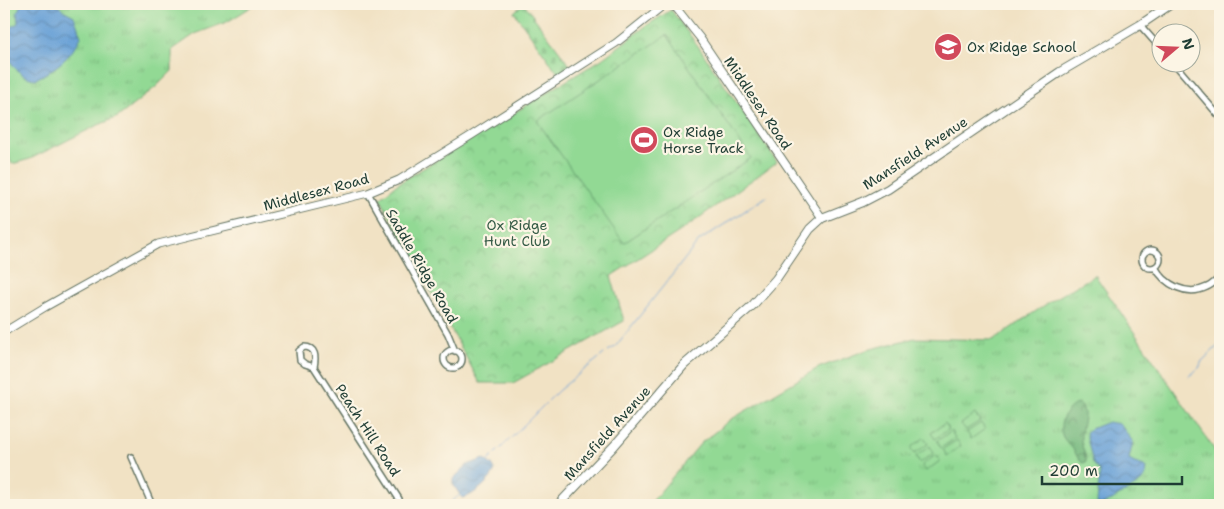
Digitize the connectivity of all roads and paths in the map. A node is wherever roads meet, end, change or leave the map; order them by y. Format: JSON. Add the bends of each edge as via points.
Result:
{"nodes":[{"id":1,"x":665,"y":4,"type":"edge"},
{"id":2,"x":670,"y":4,"type":"edge"},
{"id":3,"x":1171,"y":4,"type":"edge"},
{"id":4,"x":1140,"y":25,"type":"junction"},
{"id":5,"x":1152,"y":39,"type":"edge"},
{"id":6,"x":1182,"y":72,"type":"edge"},
{"id":7,"x":1220,"y":117,"type":"edge"},
{"id":8,"x":368,"y":193,"type":"junction"},
{"id":9,"x":822,"y":218,"type":"junction"},
{"id":10,"x":1156,"y":267,"type":"dead end"},
{"id":11,"x":1220,"y":277,"type":"edge"},
{"id":12,"x":4,"y":331,"type":"edge"},
{"id":13,"x":455,"y":351,"type":"dead end"},
{"id":14,"x":314,"y":367,"type":"dead end"},
{"id":15,"x":131,"y":456,"type":"dead end"},
{"id":16,"x":152,"y":505,"type":"edge"},
{"id":17,"x":399,"y":505,"type":"edge"},
{"id":18,"x":558,"y":505,"type":"edge"}],
"edges":[{"from":1,"to":8,"type":"main road","name":"Middlesex Road","via":[[616,43],[472,136],[399,180]]},
{"from":2,"to":9,"type":"main road","name":"Middlesex Road","via":[[700,38]]},
{"from":3,"to":4,"type":"main road","name":"Mansfield Avenue"},
{"from":4,"to":5,"type":"street"},
{"from":4,"to":9,"type":"main road","name":"Mansfield Avenue","via":[[1060,72],[888,189]]},
{"from":6,"to":7,"type":"street"},
{"from":8,"to":12,"type":"main road","name":"Middlesex Road","via":[[158,244]]},
{"from":8,"to":13,"type":"street","name":"Saddle Ridge Road"},
{"from":9,"to":18,"type":"main road","name":"Mansfield Avenue","via":[[810,229],[776,279],[753,305],[684,365]]},
{"from":10,"to":11,"type":"street","via":[[1171,285],[1184,290],[1205,288]]},
{"from":14,"to":17,"type":"street","name":"Peach Hill Road","via":[[399,499]]},
{"from":15,"to":16,"type":"street"}]}
